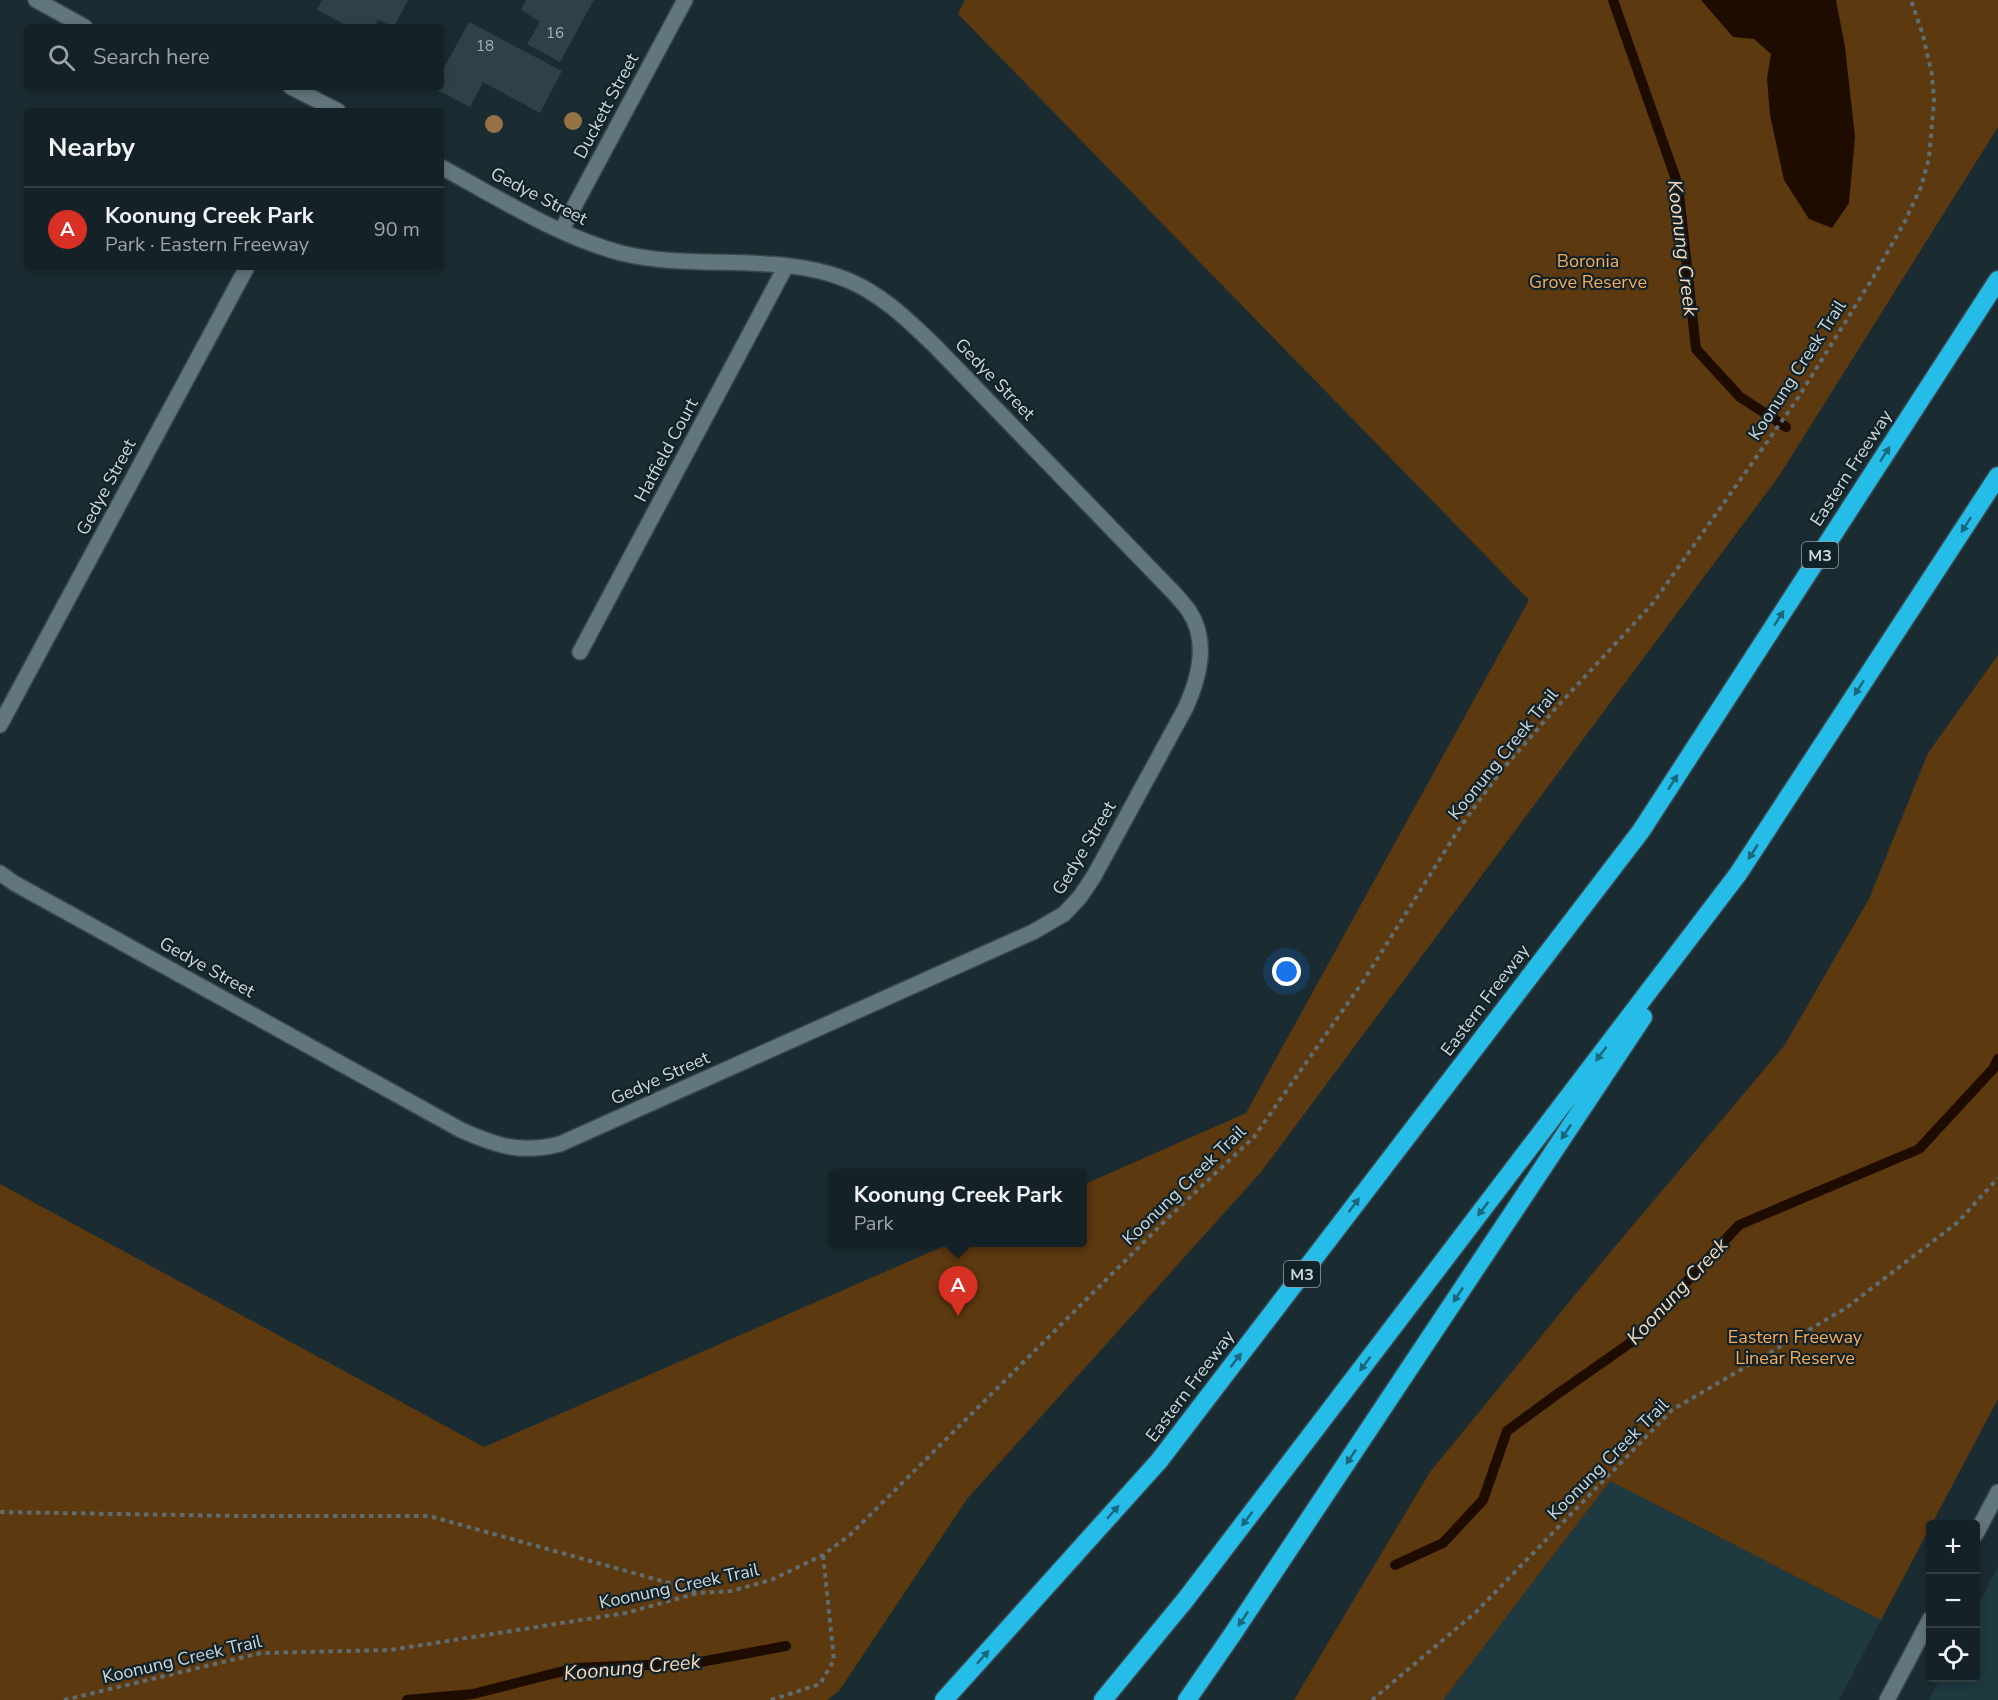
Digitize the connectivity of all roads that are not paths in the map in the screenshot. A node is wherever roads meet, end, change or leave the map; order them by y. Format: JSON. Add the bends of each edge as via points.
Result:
{"nodes":[{"id":1,"x":36,"y":0,"type":"edge"},
{"id":2,"x":685,"y":0,"type":"edge"},
{"id":3,"x":80,"y":24,"type":"edge"},
{"id":4,"x":297,"y":90,"type":"edge"},
{"id":5,"x":330,"y":108,"type":"edge"},
{"id":6,"x":444,"y":168,"type":"edge"},
{"id":7,"x":561,"y":231,"type":"junction"},
{"id":8,"x":786,"y":266,"type":"junction"},
{"id":9,"x":245,"y":270,"type":"edge"},
{"id":10,"x":1998,"y":280,"type":"edge"},
{"id":11,"x":1998,"y":476,"type":"edge"},
{"id":12,"x":580,"y":652,"type":"dead end"},
{"id":13,"x":0,"y":725,"type":"edge"},
{"id":14,"x":0,"y":873,"type":"edge"},
{"id":15,"x":1738,"y":874,"type":"junction"},
{"id":16,"x":1998,"y":1492,"type":"edge"},
{"id":17,"x":1980,"y":1526,"type":"edge"},
{"id":18,"x":1926,"y":1627,"type":"edge"},
{"id":19,"x":944,"y":1700,"type":"edge"},
{"id":20,"x":1103,"y":1700,"type":"edge"},
{"id":21,"x":1187,"y":1700,"type":"edge"},
{"id":22,"x":1887,"y":1700,"type":"edge"}],
"edges":[{"from":1,"to":3,"type":"street"},
{"from":2,"to":7,"type":"street","name":"Duckett Street"},
{"from":4,"to":5,"type":"street"},
{"from":6,"to":7,"type":"street","name":"Gedye Street"},
{"from":7,"to":8,"type":"street","name":"Gedye Street","via":[[655,259]]},
{"from":8,"to":12,"type":"street","name":"Hatfield Court"},
{"from":8,"to":14,"type":"street","name":"Gedye Street","via":[[845,279],[881,299],[909,321],[1174,593],[1194,621],[1200,649],[1195,687],[1094,876],[1064,914],[1033,932],[560,1144],[523,1150],[485,1141],[461,1130]]},
{"from":9,"to":13,"type":"street","name":"Gedye Street"},
{"from":19,"to":10,"type":"highway","name":"Eastern Freeway","number":"M3","one_way":true,"via":[[1159,1461],[1641,831]]},
{"from":11,"to":15,"type":"highway","one_way":true},
{"from":15,"to":20,"type":"highway","one_way":true,"via":[[1186,1599]]},
{"from":15,"to":21,"type":"highway","one_way":true},
{"from":16,"to":17,"type":"street"},
{"from":18,"to":22,"type":"street"}]}
